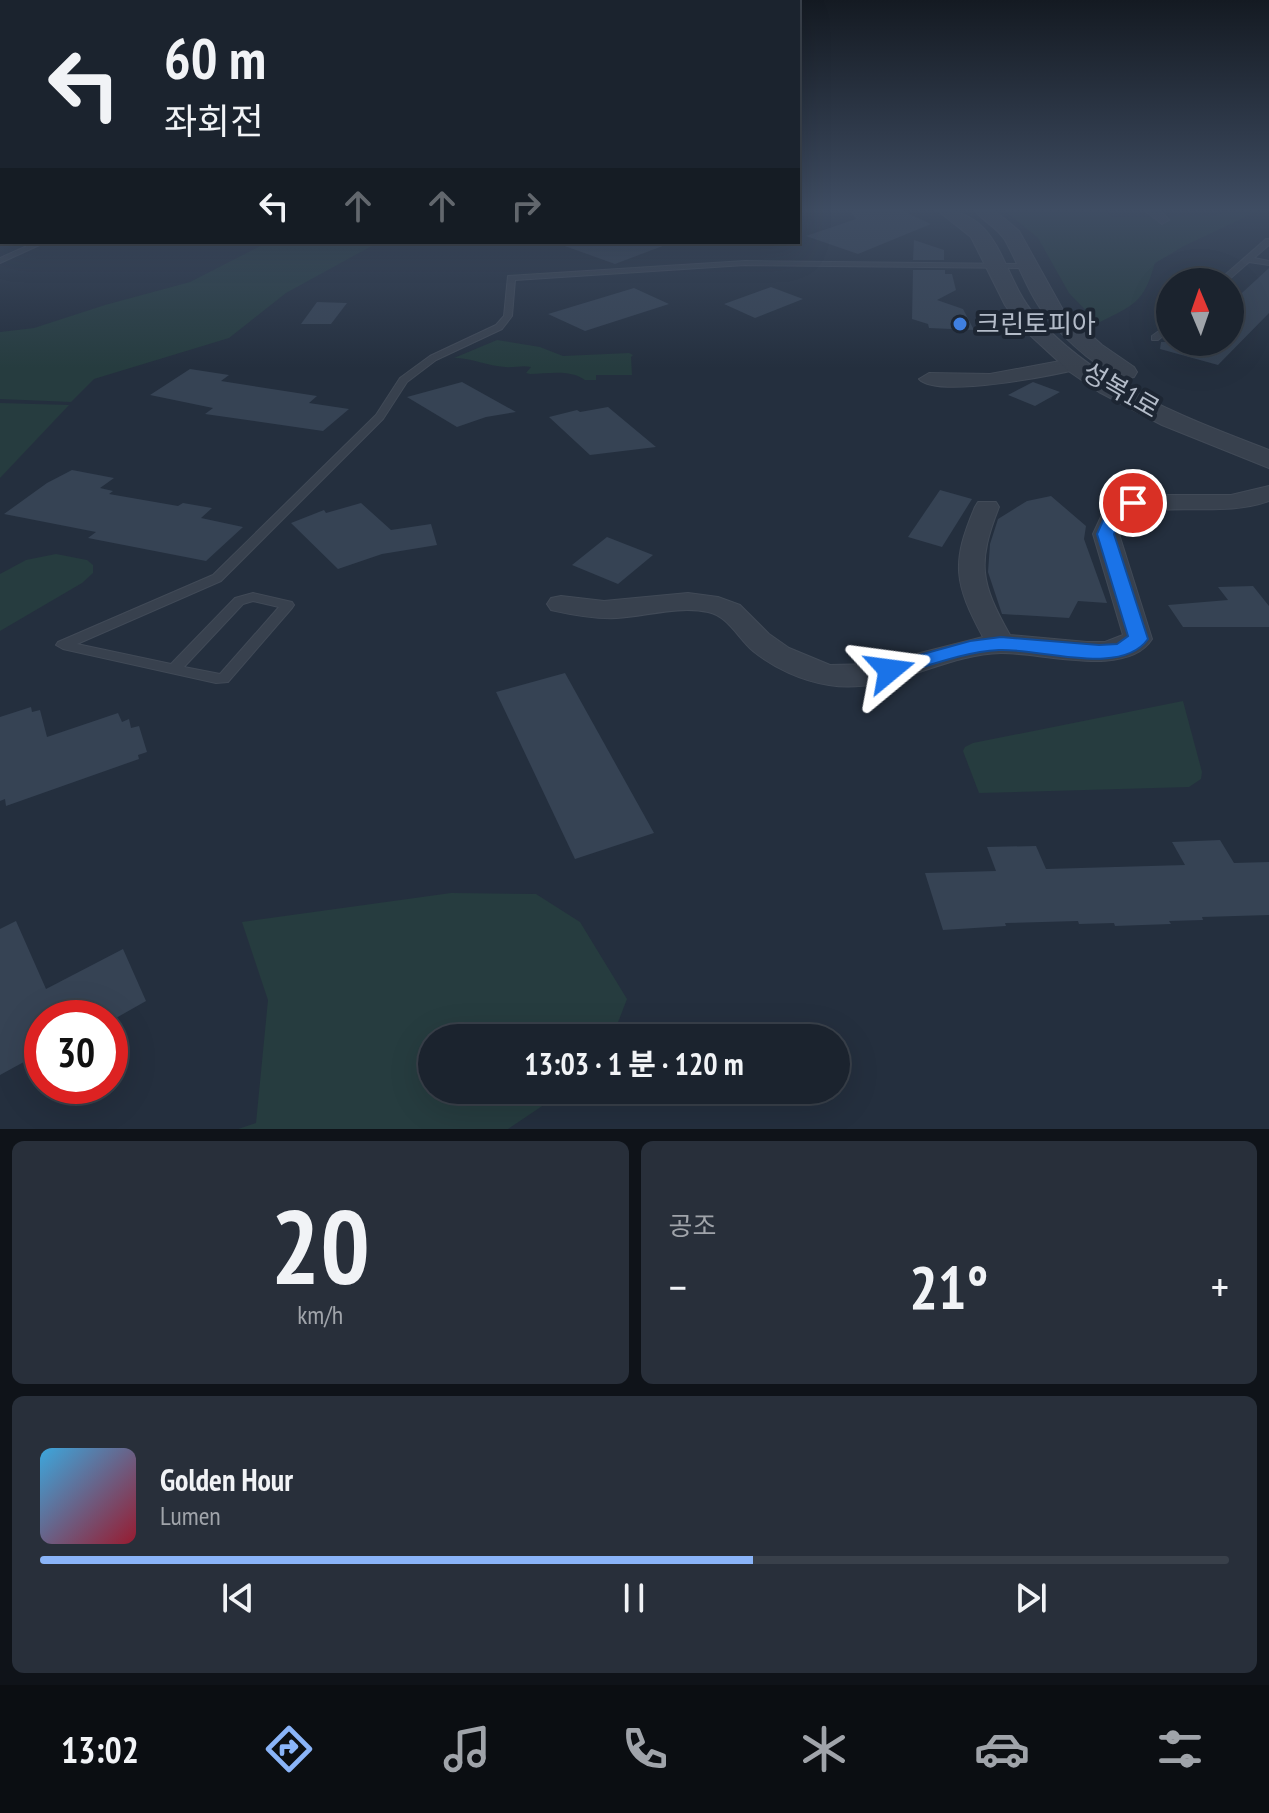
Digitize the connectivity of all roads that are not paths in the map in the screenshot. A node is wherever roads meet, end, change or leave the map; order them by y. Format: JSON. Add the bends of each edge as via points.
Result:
{"nodes":[{"id":1,"x":1025,"y":263,"type":"edge"},
{"id":2,"x":997,"y":265,"type":"junction"},
{"id":3,"x":1026,"y":266,"type":"junction"},
{"id":4,"x":1076,"y":364,"type":"junction"},
{"id":5,"x":929,"y":379,"type":"dead end"},
{"id":6,"x":1269,"y":439,"type":"edge"},
{"id":7,"x":1269,"y":460,"type":"edge"},
{"id":8,"x":1269,"y":493,"type":"edge"},
{"id":9,"x":987,"y":507,"type":"dead end"},
{"id":10,"x":561,"y":604,"type":"dead end"},
{"id":11,"x":1001,"y":644,"type":"junction"},
{"id":12,"x":174,"y":669,"type":"junction"}],
"edges":[{"from":1,"to":3,"type":"street","name":"성복1로"},
{"from":2,"to":3,"type":"lane"},
{"from":2,"to":4,"type":"street","name":"성복1로","via":[[1026,320]]},
{"from":2,"to":12,"type":"lane","via":[[745,263],[511,278],[508,316],[499,327],[433,358],[410,375],[380,417],[224,573],[63,645]]},
{"from":3,"to":6,"type":"street","name":"성복1로","via":[[1055,314],[1109,362],[1170,398]]},
{"from":4,"to":5,"type":"street","via":[[990,380]]},
{"from":4,"to":7,"type":"street","name":"성복1로","via":[[1185,425]]},
{"from":8,"to":11,"type":"street","via":[[1253,501],[1133,503],[1115,511],[1106,534],[1138,639],[1122,650]]},
{"from":9,"to":11,"type":"street","via":[[972,543],[970,572]]},
{"from":10,"to":11,"type":"street","via":[[604,610],[679,599],[723,606],[764,645],[807,669],[843,677],[864,678],[970,647]]},
{"from":12,"to":12,"type":"lane","via":[[223,679],[288,605],[253,597],[239,601]]}]}
